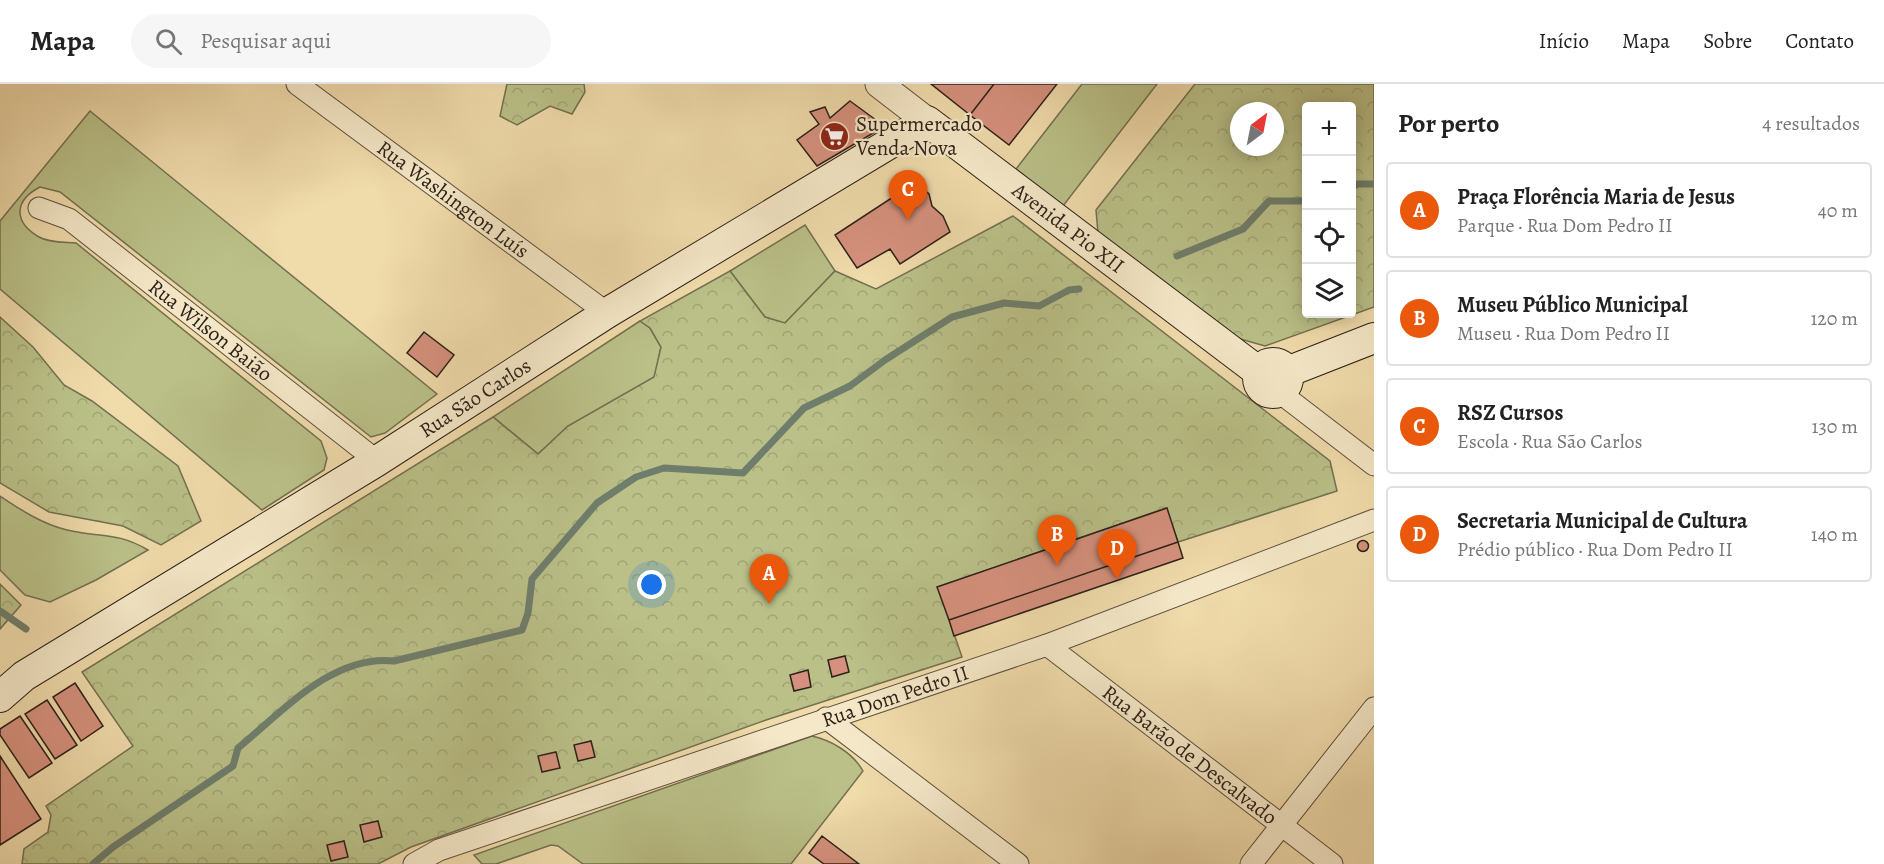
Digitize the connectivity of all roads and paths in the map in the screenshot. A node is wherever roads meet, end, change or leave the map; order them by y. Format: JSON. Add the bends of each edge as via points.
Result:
{"nodes":[{"id":1,"x":297,"y":84,"type":"edge"},
{"id":2,"x":879,"y":84,"type":"edge"},
{"id":3,"x":927,"y":121,"type":"junction"},
{"id":4,"x":39,"y":208,"type":"dead end"},
{"id":5,"x":607,"y":313,"type":"junction"},
{"id":6,"x":1374,"y":338,"type":"edge"},
{"id":7,"x":1275,"y":378,"type":"junction"},
{"id":8,"x":377,"y":461,"type":"junction"},
{"id":9,"x":1374,"y":465,"type":"edge"},
{"id":10,"x":1374,"y":520,"type":"edge"},
{"id":11,"x":1047,"y":645,"type":"junction"},
{"id":12,"x":12,"y":680,"type":"edge"},
{"id":13,"x":0,"y":697,"type":"edge"},
{"id":14,"x":1374,"y":708,"type":"edge"},
{"id":15,"x":826,"y":718,"type":"junction"},
{"id":16,"x":1282,"y":826,"type":"junction"},
{"id":17,"x":439,"y":850,"type":"junction"},
{"id":18,"x":414,"y":864,"type":"edge"},
{"id":19,"x":457,"y":864,"type":"edge"},
{"id":20,"x":1018,"y":864,"type":"edge"},
{"id":21,"x":1251,"y":864,"type":"edge"},
{"id":22,"x":1332,"y":864,"type":"edge"}],
"edges":[{"from":1,"to":5,"type":"street","name":"Rua Washington Luís"},
{"from":2,"to":3,"type":"street","name":"Avenida Pio XII"},
{"from":3,"to":5,"type":"main road","name":"Rua São Carlos"},
{"from":3,"to":7,"type":"main road","name":"Avenida Pio XII"},
{"from":4,"to":8,"type":"street","name":"Rua Wilson Baião","via":[[69,219]]},
{"from":5,"to":8,"type":"main road","name":"Rua São Carlos"},
{"from":6,"to":7,"type":"main road"},
{"from":7,"to":9,"type":"street","name":"Avenida Pio XII"},
{"from":8,"to":12,"type":"main road","name":"Rua São Carlos"},
{"from":10,"to":11,"type":"street","name":"Rua Dom Pedro II"},
{"from":11,"to":15,"type":"street","name":"Rua Dom Pedro II"},
{"from":11,"to":16,"type":"street","name":"Rua Barão de Descalvado"},
{"from":12,"to":13,"type":"main road","name":"Rua São Carlos"},
{"from":14,"to":16,"type":"street"},
{"from":15,"to":17,"type":"street","name":"Rua Dom Pedro II"},
{"from":15,"to":20,"type":"street"},
{"from":16,"to":21,"type":"street"},
{"from":16,"to":22,"type":"street","name":"Rua Barão de Descalvado"},
{"from":17,"to":18,"type":"street","name":"Rua Dom Pedro II"},
{"from":17,"to":19,"type":"street"}]}
